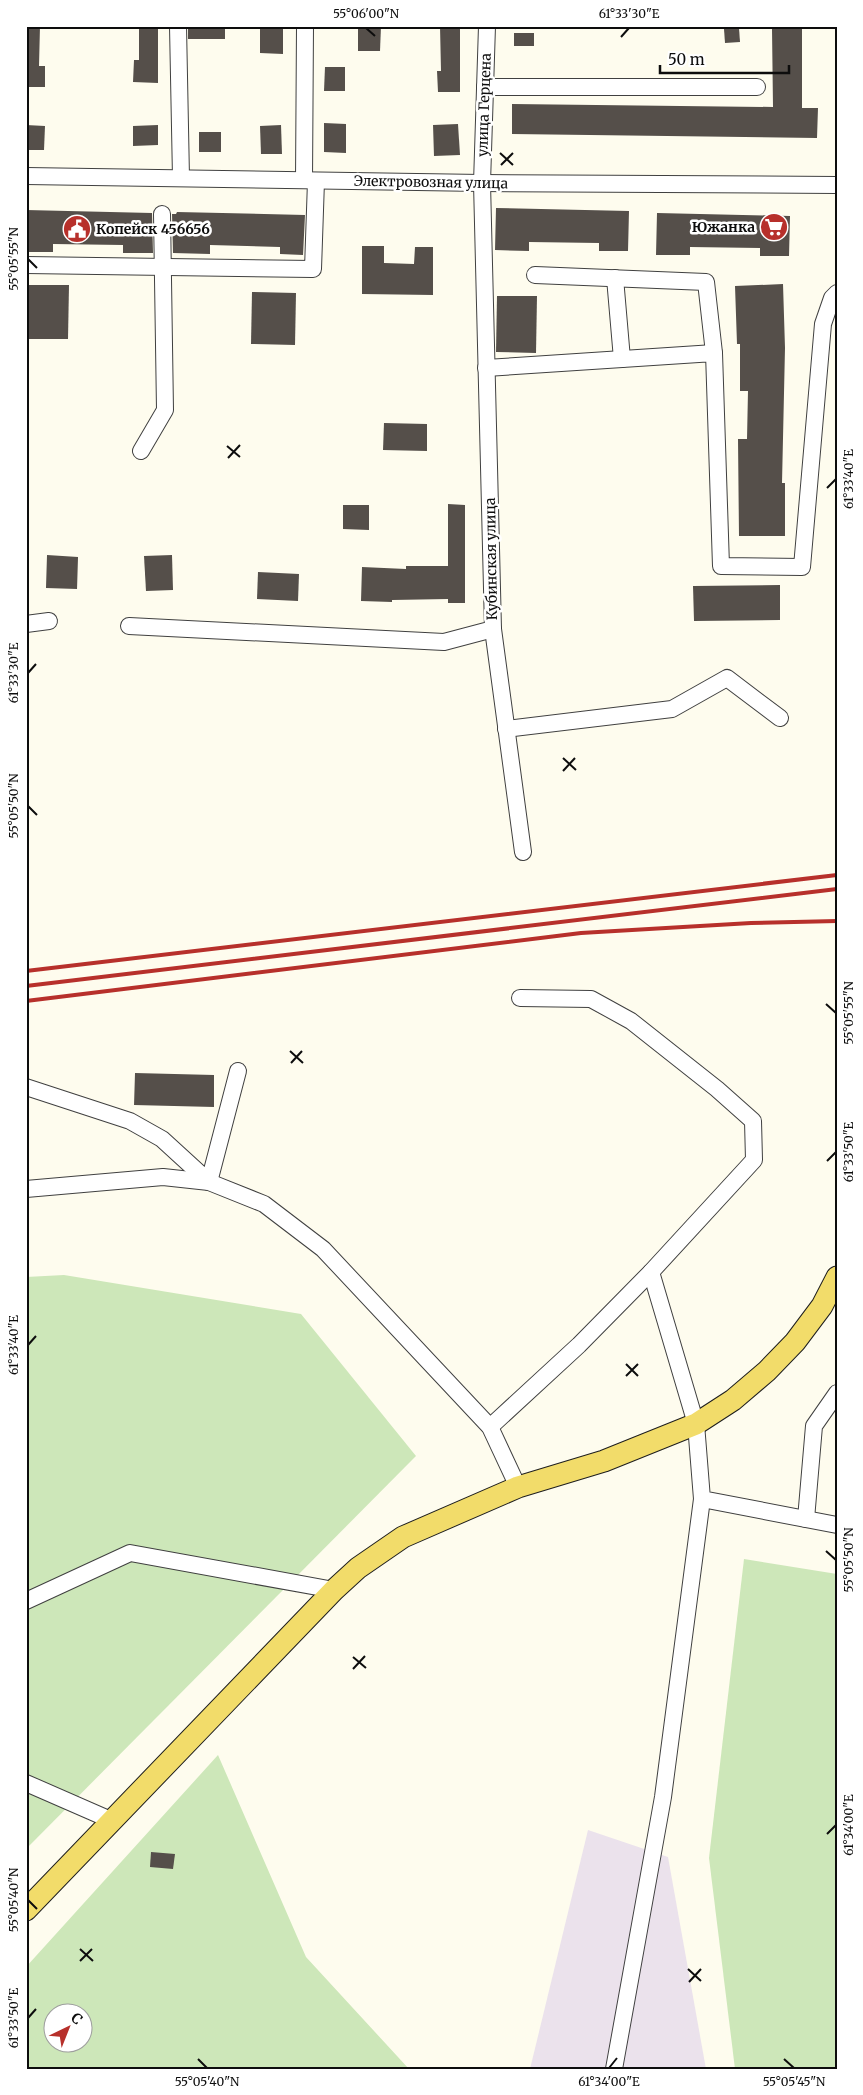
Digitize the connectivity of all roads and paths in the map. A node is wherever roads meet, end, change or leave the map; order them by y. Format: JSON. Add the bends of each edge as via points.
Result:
{"nodes":[{"id":1,"x":178,"y":26,"type":"edge"},
{"id":2,"x":305,"y":26,"type":"edge"},
{"id":3,"x":487,"y":26,"type":"edge"},
{"id":4,"x":485,"y":87,"type":"junction"},
{"id":5,"x":757,"y":87,"type":"dead end"},
{"id":6,"x":26,"y":176,"type":"edge"},
{"id":7,"x":181,"y":178,"type":"junction"},
{"id":8,"x":310,"y":180,"type":"junction"},
{"id":9,"x":482,"y":183,"type":"junction"},
{"id":10,"x":837,"y":185,"type":"edge"},
{"id":11,"x":162,"y":214,"type":"dead end"},
{"id":12,"x":26,"y":265,"type":"edge"},
{"id":13,"x":163,"y":267,"type":"junction"},
{"id":14,"x":535,"y":275,"type":"dead end"},
{"id":15,"x":614,"y":278,"type":"junction"},
{"id":16,"x":837,"y":293,"type":"edge"},
{"id":17,"x":714,"y":353,"type":"junction"},
{"id":18,"x":622,"y":359,"type":"junction"},
{"id":19,"x":486,"y":368,"type":"junction"},
{"id":20,"x":141,"y":451,"type":"dead end"},
{"id":21,"x":49,"y":621,"type":"dead end"},
{"id":22,"x":26,"y":624,"type":"edge"},
{"id":23,"x":129,"y":626,"type":"dead end"},
{"id":24,"x":493,"y":629,"type":"junction"},
{"id":25,"x":780,"y":718,"type":"dead end"},
{"id":26,"x":506,"y":729,"type":"junction"},
{"id":27,"x":523,"y":852,"type":"dead end"},
{"id":28,"x":520,"y":998,"type":"dead end"},
{"id":29,"x":238,"y":1071,"type":"dead end"},
{"id":30,"x":26,"y":1087,"type":"edge"},
{"id":31,"x":209,"y":1182,"type":"junction"},
{"id":32,"x":26,"y":1189,"type":"edge"},
{"id":33,"x":651,"y":1272,"type":"junction"},
{"id":34,"x":837,"y":1277,"type":"edge"},
{"id":35,"x":837,"y":1393,"type":"edge"},
{"id":36,"x":696,"y":1424,"type":"junction"},
{"id":37,"x":490,"y":1427,"type":"junction"},
{"id":38,"x":518,"y":1487,"type":"junction"},
{"id":39,"x":702,"y":1499,"type":"junction"},
{"id":40,"x":806,"y":1519,"type":"junction"},
{"id":41,"x":837,"y":1525,"type":"edge"},
{"id":42,"x":334,"y":1590,"type":"junction"},
{"id":43,"x":26,"y":1601,"type":"edge"},
{"id":44,"x":26,"y":1783,"type":"edge"},
{"id":45,"x":113,"y":1821,"type":"junction"},
{"id":46,"x":26,"y":1910,"type":"edge"},
{"id":47,"x":614,"y":2069,"type":"edge"}],
"edges":[{"from":1,"to":7,"type":"street"},
{"from":2,"to":8,"type":"street"},
{"from":3,"to":4,"type":"street","name":"улица Герцена"},
{"from":4,"to":5,"type":"street"},
{"from":4,"to":9,"type":"street","name":"улица Герцена"},
{"from":6,"to":7,"type":"street","name":"Электровозная улица"},
{"from":7,"to":8,"type":"street","name":"Электровозная улица"},
{"from":8,"to":9,"type":"street","name":"Электровозная улица"},
{"from":8,"to":13,"type":"street","via":[[313,269]]},
{"from":9,"to":10,"type":"street","name":"Электровозная улица"},
{"from":9,"to":19,"type":"street","name":"Кубинская улица"},
{"from":11,"to":13,"type":"street"},
{"from":12,"to":13,"type":"street"},
{"from":13,"to":20,"type":"street","via":[[165,410]]},
{"from":14,"to":15,"type":"street"},
{"from":15,"to":17,"type":"street","via":[[706,282]]},
{"from":15,"to":18,"type":"street"},
{"from":16,"to":17,"type":"street","via":[[823,324],[802,567],[722,566]]},
{"from":17,"to":18,"type":"street"},
{"from":18,"to":19,"type":"street"},
{"from":19,"to":24,"type":"street","name":"Кубинская улица"},
{"from":21,"to":22,"type":"street"},
{"from":23,"to":24,"type":"street","name":"Кубинская улица","via":[[444,642]]},
{"from":24,"to":26,"type":"street"},
{"from":25,"to":26,"type":"street","via":[[727,678],[672,709]]},
{"from":26,"to":27,"type":"street"},
{"from":28,"to":33,"type":"street","via":[[591,999],[631,1021],[753,1121],[754,1160]]},
{"from":29,"to":31,"type":"street"},
{"from":30,"to":31,"type":"street","via":[[130,1121],[162,1139]]},
{"from":31,"to":32,"type":"street","via":[[164,1177]]},
{"from":31,"to":37,"type":"street","via":[[264,1204],[323,1249]]},
{"from":33,"to":36,"type":"street"},
{"from":33,"to":37,"type":"street","via":[[579,1346]]},
{"from":34,"to":36,"type":"main road","via":[[822,1306],[795,1342],[733,1400]]},
{"from":35,"to":40,"type":"street","via":[[814,1426]]},
{"from":36,"to":38,"type":"main road","via":[[604,1461]]},
{"from":36,"to":39,"type":"street"},
{"from":37,"to":38,"type":"street"},
{"from":38,"to":42,"type":"main road","via":[[403,1537],[358,1568]]},
{"from":39,"to":40,"type":"street"},
{"from":39,"to":47,"type":"street","via":[[663,1797]]},
{"from":40,"to":41,"type":"street"},
{"from":42,"to":43,"type":"street","via":[[130,1553]]},
{"from":42,"to":45,"type":"main road"},
{"from":44,"to":45,"type":"street"},
{"from":45,"to":46,"type":"main road"}]}
